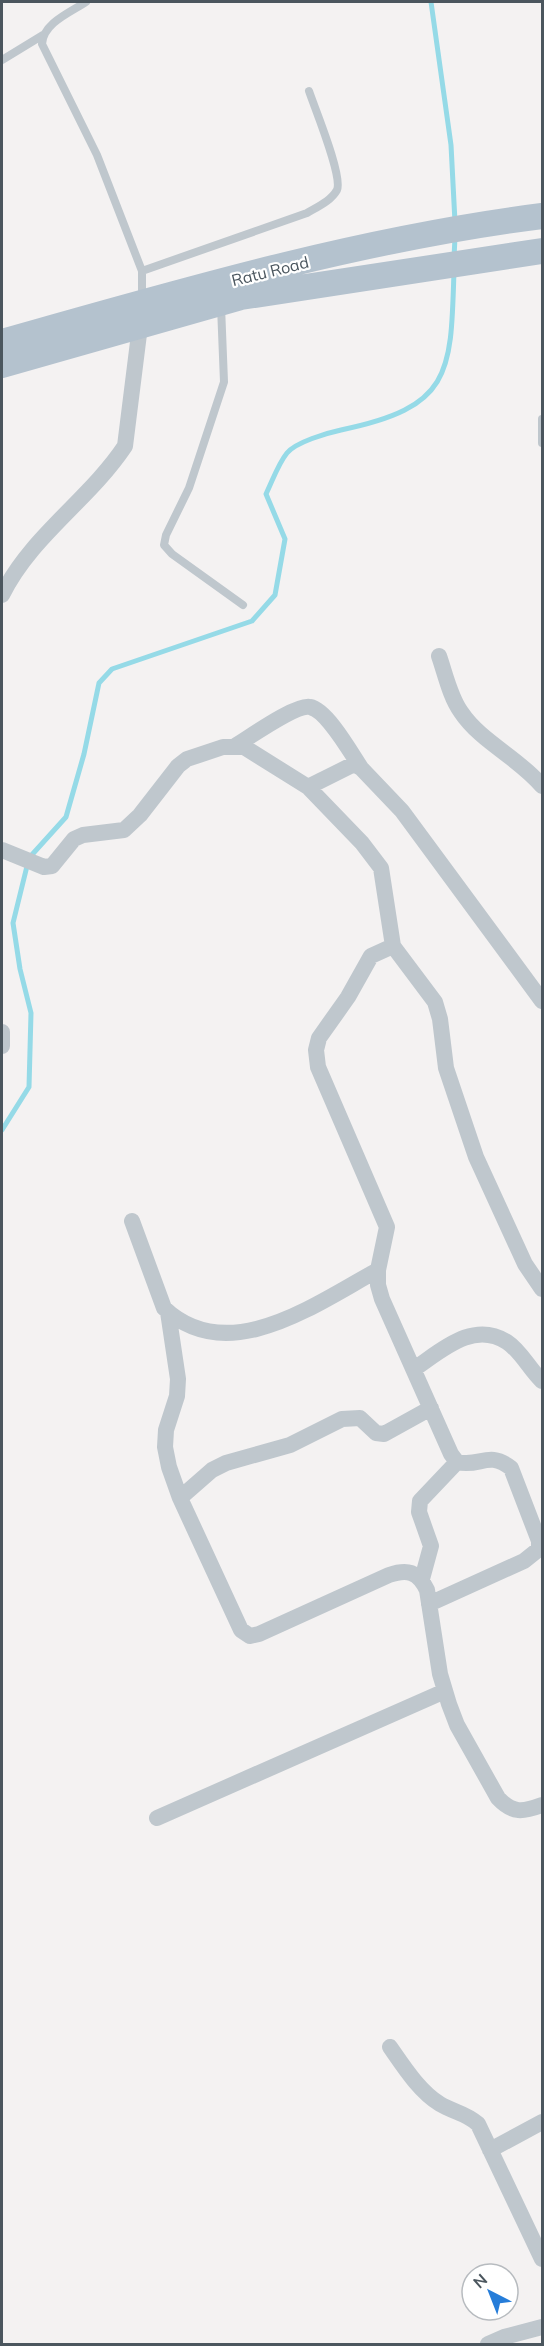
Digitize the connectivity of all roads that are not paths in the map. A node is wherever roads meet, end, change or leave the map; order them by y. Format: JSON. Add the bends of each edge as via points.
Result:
{"nodes":[{"id":1,"x":86,"y":2,"type":"edge"},
{"id":2,"x":43,"y":35,"type":"junction"},
{"id":3,"x":2,"y":60,"type":"edge"},
{"id":4,"x":309,"y":91,"type":"dead end"},
{"id":5,"x":543,"y":216,"type":"edge"},
{"id":6,"x":543,"y":251,"type":"edge"},
{"id":7,"x":142,"y":271,"type":"junction"},
{"id":8,"x":221,"y":303,"type":"junction"},
{"id":9,"x":142,"y":314,"type":"junction"},
{"id":10,"x":2,"y":342,"type":"edge"},
{"id":11,"x":2,"y":365,"type":"edge"},
{"id":12,"x":543,"y":419,"type":"edge"},
{"id":13,"x":543,"y":443,"type":"edge"},
{"id":14,"x":2,"y":594,"type":"edge"},
{"id":15,"x":243,"y":605,"type":"dead end"},
{"id":16,"x":439,"y":656,"type":"dead end"},
{"id":17,"x":235,"y":746,"type":"junction"},
{"id":18,"x":361,"y":768,"type":"junction"},
{"id":19,"x":543,"y":786,"type":"edge"},
{"id":20,"x":308,"y":787,"type":"junction"},
{"id":21,"x":9,"y":852,"type":"edge"},
{"id":22,"x":393,"y":946,"type":"junction"},
{"id":23,"x":543,"y":1001,"type":"edge"},
{"id":24,"x":2,"y":1032,"type":"edge"},
{"id":25,"x":2,"y":1046,"type":"edge"},
{"id":26,"x":132,"y":1221,"type":"dead end"},
{"id":27,"x":378,"y":1270,"type":"junction"},
{"id":28,"x":542,"y":1287,"type":"edge"},
{"id":29,"x":168,"y":1312,"type":"junction"},
{"id":30,"x":414,"y":1369,"type":"junction"},
{"id":31,"x":543,"y":1381,"type":"edge"},
{"id":32,"x":431,"y":1408,"type":"junction"},
{"id":33,"x":457,"y":1462,"type":"junction"},
{"id":34,"x":180,"y":1498,"type":"junction"},
{"id":35,"x":422,"y":1579,"type":"junction"},
{"id":36,"x":429,"y":1604,"type":"junction"},
{"id":37,"x":445,"y":1691,"type":"junction"},
{"id":38,"x":543,"y":1805,"type":"edge"},
{"id":39,"x":157,"y":1818,"type":"dead end"},
{"id":40,"x":390,"y":2047,"type":"dead end"},
{"id":41,"x":543,"y":2122,"type":"edge"},
{"id":42,"x":490,"y":2150,"type":"junction"},
{"id":43,"x":543,"y":2259,"type":"edge"},
{"id":44,"x":543,"y":2327,"type":"edge"},
{"id":45,"x":488,"y":2344,"type":"edge"}],
"edges":[{"from":1,"to":2,"type":"lane"},
{"from":2,"to":3,"type":"lane"},
{"from":2,"to":7,"type":"lane","via":[[46,55],[97,155]]},
{"from":4,"to":7,"type":"lane","via":[[334,165],[339,184],[336,192],[307,213]]},
{"from":5,"to":9,"type":"main road","name":"Ratu Road","via":[[412,236]]},
{"from":6,"to":8,"type":"main road","name":"Ratu Road"},
{"from":7,"to":9,"type":"lane"},
{"from":8,"to":9,"type":"main road","name":"Ratu Road"},
{"from":8,"to":15,"type":"lane","via":[[224,382],[189,488],[164,545],[172,555]]},
{"from":9,"to":10,"type":"main road","name":"Ratu Road"},
{"from":9,"to":11,"type":"main road","name":"Ratu Road"},
{"from":9,"to":14,"type":"street","via":[[125,446],[113,464],[39,540]]},
{"from":12,"to":13,"type":"lane"},
{"from":16,"to":19,"type":"street","via":[[460,711]]},
{"from":17,"to":18,"type":"street","via":[[292,712],[310,706],[332,726]]},
{"from":17,"to":20,"type":"street","via":[[256,752]]},
{"from":17,"to":21,"type":"street","via":[[187,759],[124,830],[74,839],[51,866],[32,863]]},
{"from":18,"to":20,"type":"street","via":[[354,764],[345,767]]},
{"from":18,"to":23,"type":"street","via":[[402,811]]},
{"from":20,"to":22,"type":"street","via":[[381,868]]},
{"from":22,"to":27,"type":"street","via":[[371,956],[319,1038],[316,1050],[330,1101],[387,1227]]},
{"from":22,"to":28,"type":"street","via":[[435,1002],[446,1068],[476,1157],[525,1264]]},
{"from":24,"to":25,"type":"street"},
{"from":26,"to":29,"type":"street","via":[[160,1303]]},
{"from":27,"to":29,"type":"street","via":[[278,1324],[259,1329],[213,1333]]},
{"from":27,"to":30,"type":"street","via":[[382,1299]]},
{"from":29,"to":34,"type":"street","via":[[178,1379],[165,1447]]},
{"from":30,"to":31,"type":"street","via":[[465,1336],[475,1334],[508,1342]]},
{"from":30,"to":32,"type":"street"},
{"from":32,"to":33,"type":"street"},
{"from":32,"to":34,"type":"street","via":[[384,1434],[376,1433],[360,1418],[342,1419],[290,1445],[226,1463]]},
{"from":33,"to":35,"type":"street","via":[[420,1501],[419,1512],[431,1546]]},
{"from":33,"to":36,"type":"street","via":[[495,1459],[512,1468],[539,1549],[524,1561]]},
{"from":34,"to":35,"type":"street","via":[[232,1614],[241,1630],[250,1636],[404,1570]]},
{"from":35,"to":36,"type":"street"},
{"from":36,"to":37,"type":"street"},
{"from":37,"to":38,"type":"street","via":[[457,1725],[498,1798],[514,1811],[524,1812]]},
{"from":37,"to":39,"type":"street"},
{"from":40,"to":42,"type":"street","via":[[412,2079],[438,2103],[470,2116],[478,2124]]},
{"from":41,"to":42,"type":"street"},
{"from":42,"to":43,"type":"street"},
{"from":44,"to":45,"type":"street"}]}
